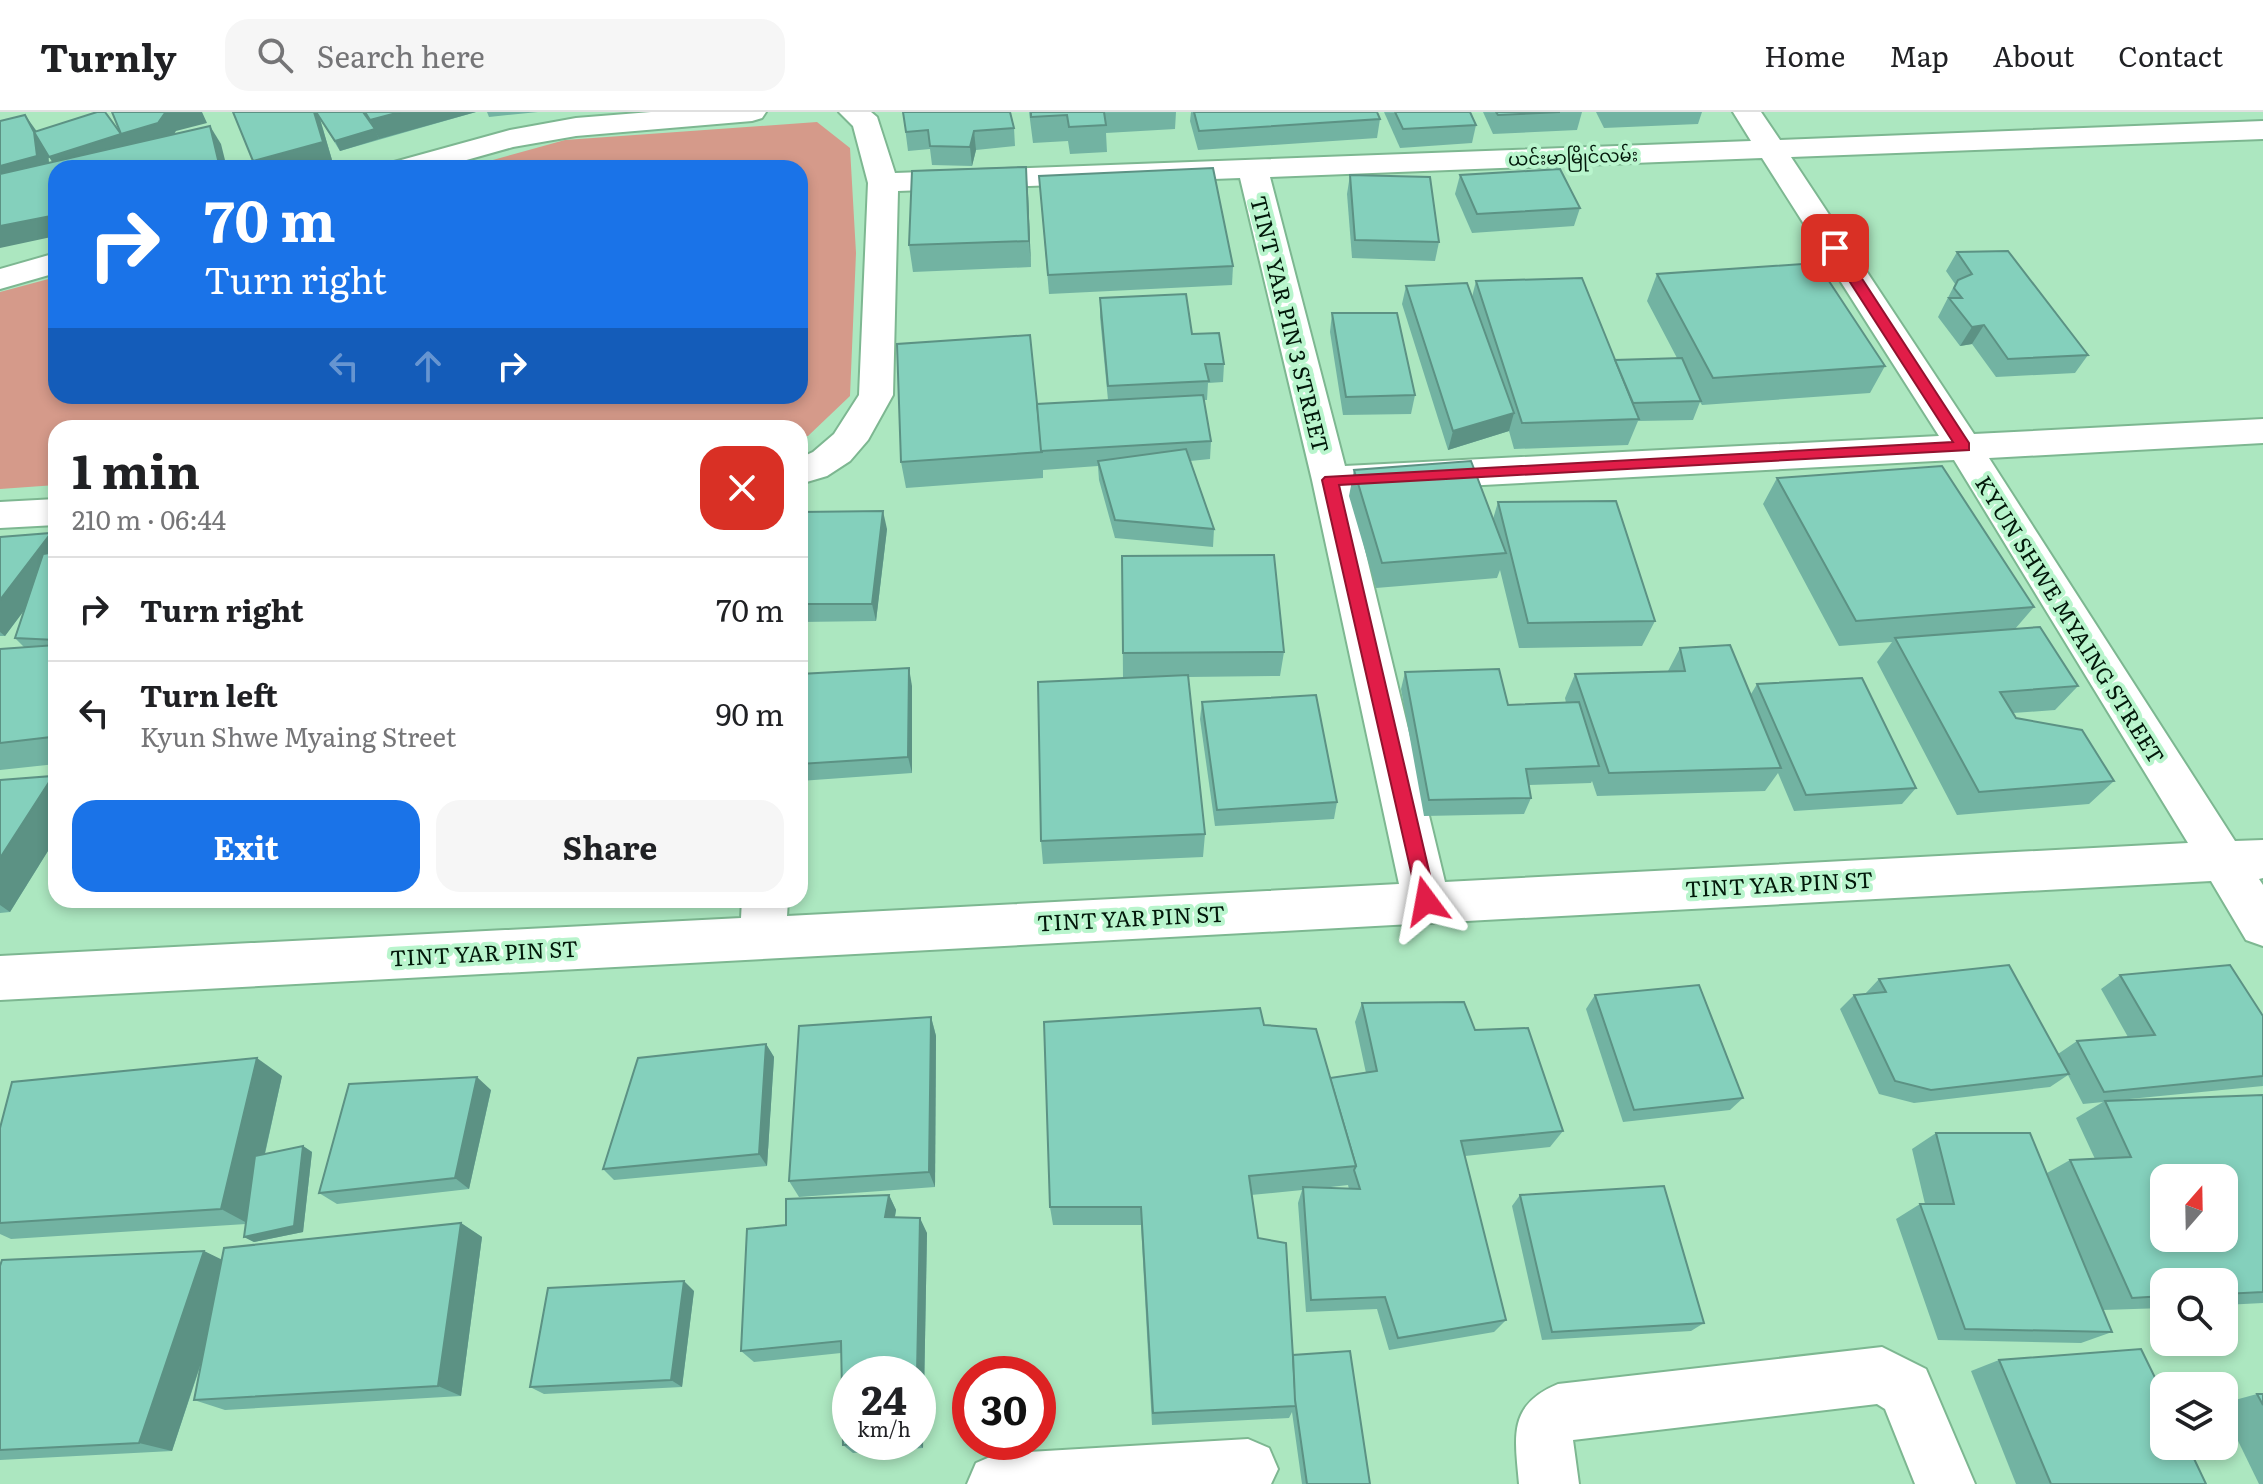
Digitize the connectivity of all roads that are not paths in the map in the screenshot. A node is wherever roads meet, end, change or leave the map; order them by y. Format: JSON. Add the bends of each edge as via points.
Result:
{"nodes":[{"id":1,"x":752,"y":112,"type":"edge"},
{"id":2,"x":853,"y":112,"type":"edge"},
{"id":3,"x":1747,"y":112,"type":"edge"},
{"id":4,"x":2263,"y":130,"type":"edge"},
{"id":5,"x":1770,"y":148,"type":"junction"},
{"id":6,"x":434,"y":160,"type":"edge"},
{"id":7,"x":1253,"y":169,"type":"junction"},
{"id":8,"x":883,"y":183,"type":"junction"},
{"id":9,"x":48,"y":265,"type":"edge"},
{"id":10,"x":0,"y":279,"type":"edge"},
{"id":11,"x":2263,"y":431,"type":"edge"},
{"id":12,"x":1964,"y":447,"type":"junction"},
{"id":13,"x":808,"y":468,"type":"edge"},
{"id":14,"x":1330,"y":480,"type":"junction"},
{"id":15,"x":48,"y":512,"type":"edge"},
{"id":16,"x":0,"y":515,"type":"edge"},
{"id":17,"x":2243,"y":860,"type":"edge"},
{"id":18,"x":1426,"y":901,"type":"junction"},
{"id":19,"x":764,"y":918,"type":"edge"},
{"id":20,"x":2263,"y":925,"type":"edge"},
{"id":21,"x":0,"y":978,"type":"edge"},
{"id":22,"x":1248,"y":1469,"type":"dead end"},
{"id":23,"x":997,"y":1484,"type":"edge"},
{"id":24,"x":1549,"y":1484,"type":"edge"},
{"id":25,"x":1945,"y":1484,"type":"edge"}],
"edges":[{"from":1,"to":6,"type":"street","via":[[576,127]]},
{"from":2,"to":8,"type":"street","via":[[867,123]]},
{"from":3,"to":5,"type":"street","name":"KYUN SHWE MYAING STREET"},
{"from":4,"to":5,"type":"street","name":"ယင်းမာမြိုင်လမ်း"},
{"from":5,"to":7,"type":"street","name":"ယင်းမာမြိုင်လမ်း"},
{"from":5,"to":12,"type":"street","name":"KYUN SHWE MYAING STREET"},
{"from":7,"to":8,"type":"street","name":"ယင်းမာမြိုင်လမ်း"},
{"from":7,"to":14,"type":"street","name":"TINT YAR PIN 3 STREET"},
{"from":8,"to":13,"type":"street","via":[[876,395],[864,420],[832,459]]},
{"from":9,"to":10,"type":"street"},
{"from":11,"to":12,"type":"street"},
{"from":12,"to":14,"type":"street"},
{"from":12,"to":17,"type":"street","name":"KYUN SHWE MYAING STREET"},
{"from":14,"to":18,"type":"street","name":"TINT YAR PIN 3 STREET"},
{"from":15,"to":16,"type":"street"},
{"from":17,"to":18,"type":"street","name":"TINT YAR PIN ST"},
{"from":17,"to":20,"type":"street","name":"KYUN SHWE MYAING STREET"},
{"from":18,"to":19,"type":"street","name":"TINT YAR PIN ST"},
{"from":19,"to":21,"type":"street","name":"TINT YAR PIN ST"},
{"from":22,"to":23,"type":"street"},
{"from":24,"to":25,"type":"street","via":[[1543,1431],[1558,1413],[1882,1375],[1906,1389]]}]}
